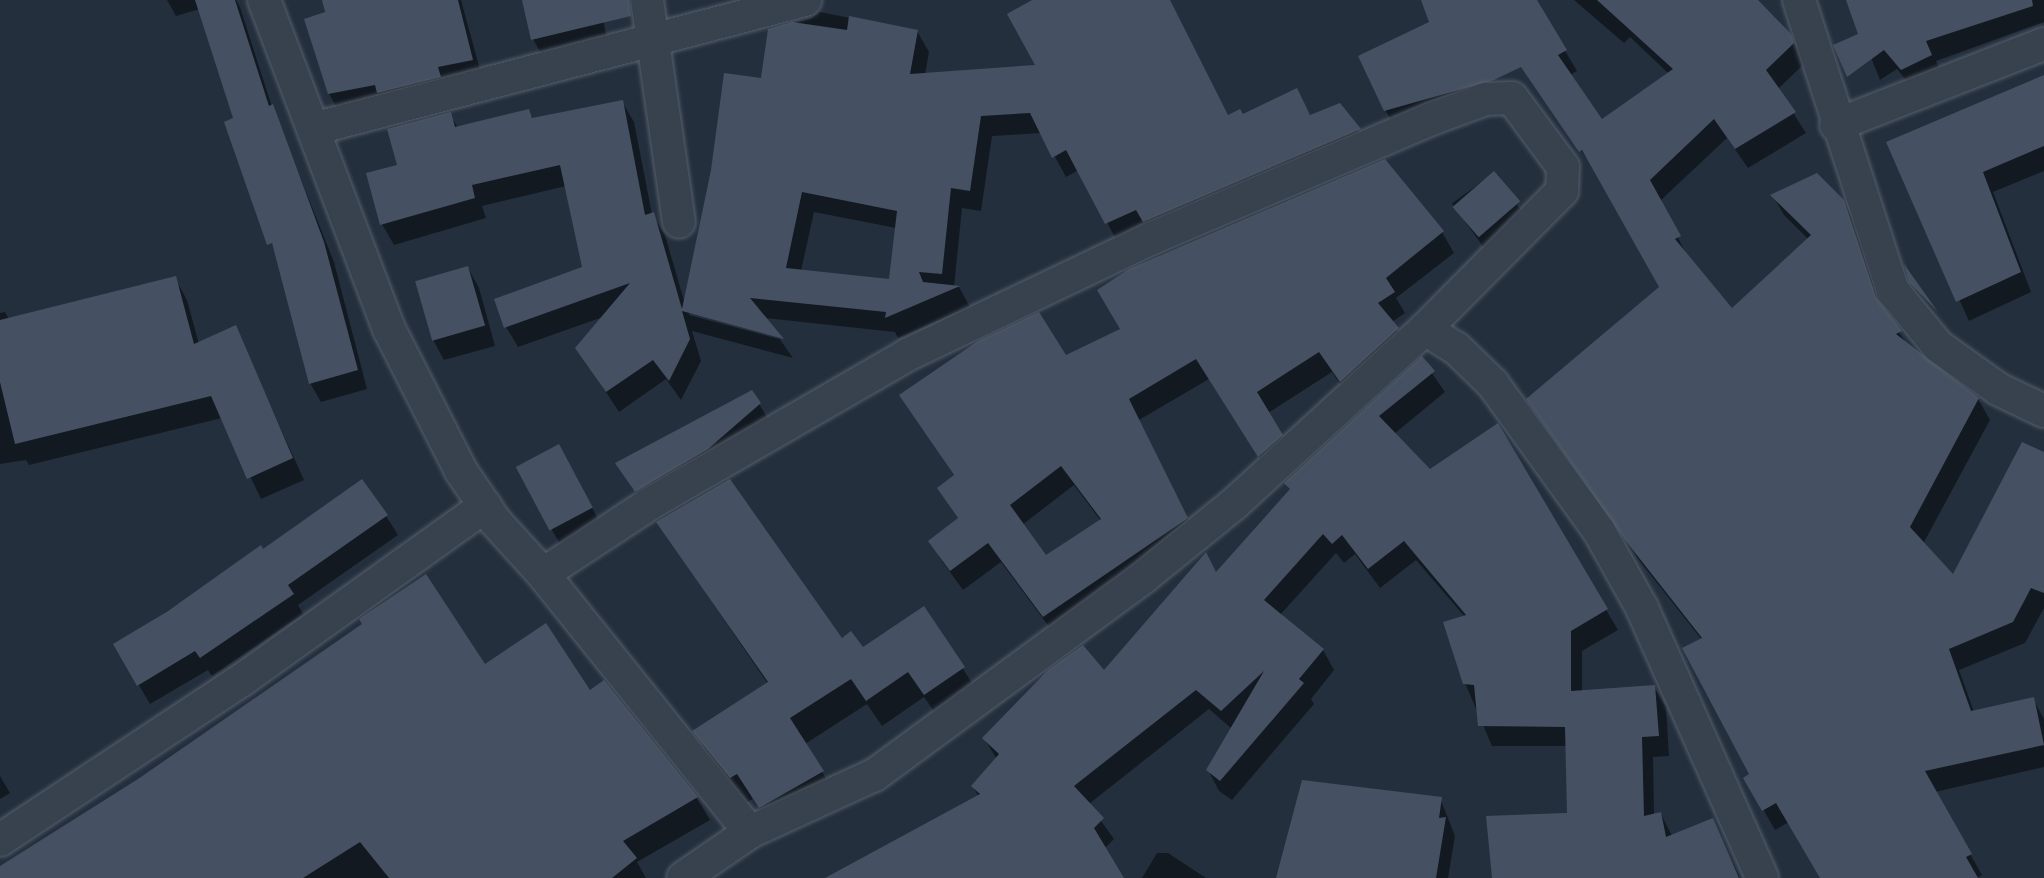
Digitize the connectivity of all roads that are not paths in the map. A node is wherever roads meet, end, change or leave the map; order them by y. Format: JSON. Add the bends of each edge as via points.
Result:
{"nodes":[{"id":1,"x":264,"y":0,"type":"edge"},
{"id":2,"x":647,"y":0,"type":"edge"},
{"id":3,"x":805,"y":0,"type":"edge"},
{"id":4,"x":1799,"y":0,"type":"edge"},
{"id":5,"x":656,"y":41,"type":"junction"},
{"id":6,"x":2044,"y":44,"type":"edge"},
{"id":7,"x":1836,"y":125,"type":"junction"},
{"id":8,"x":313,"y":129,"type":"junction"},
{"id":9,"x":679,"y":222,"type":"dead end"},
{"id":10,"x":1425,"y":330,"type":"junction"},
{"id":11,"x":2044,"y":411,"type":"edge"},
{"id":12,"x":485,"y":506,"type":"junction"},
{"id":13,"x":543,"y":574,"type":"junction"},
{"id":14,"x":750,"y":832,"type":"junction"},
{"id":15,"x":0,"y":840,"type":"edge"},
{"id":16,"x":683,"y":878,"type":"edge"},
{"id":17,"x":1762,"y":878,"type":"edge"}],
"edges":[{"from":1,"to":8,"type":"street"},
{"from":2,"to":5,"type":"street"},
{"from":3,"to":5,"type":"street"},
{"from":4,"to":7,"type":"street"},
{"from":5,"to":8,"type":"street"},
{"from":5,"to":9,"type":"street"},
{"from":6,"to":7,"type":"street"},
{"from":7,"to":11,"type":"street","via":[[1893,291],[1938,346],[1998,388]]},
{"from":8,"to":12,"type":"street","via":[[389,329],[461,471]]},
{"from":10,"to":13,"type":"street","via":[[1562,191],[1563,167],[1512,98],[1486,99],[1451,111],[1162,234],[907,355],[651,503]]},
{"from":10,"to":14,"type":"street","via":[[1234,504],[1144,577],[874,775]]},
{"from":10,"to":17,"type":"street","via":[[1456,348],[1493,384],[1599,531],[1642,608]]},
{"from":12,"to":13,"type":"street"},
{"from":12,"to":15,"type":"street","via":[[242,680]]},
{"from":13,"to":14,"type":"street"},
{"from":14,"to":16,"type":"street"}]}
